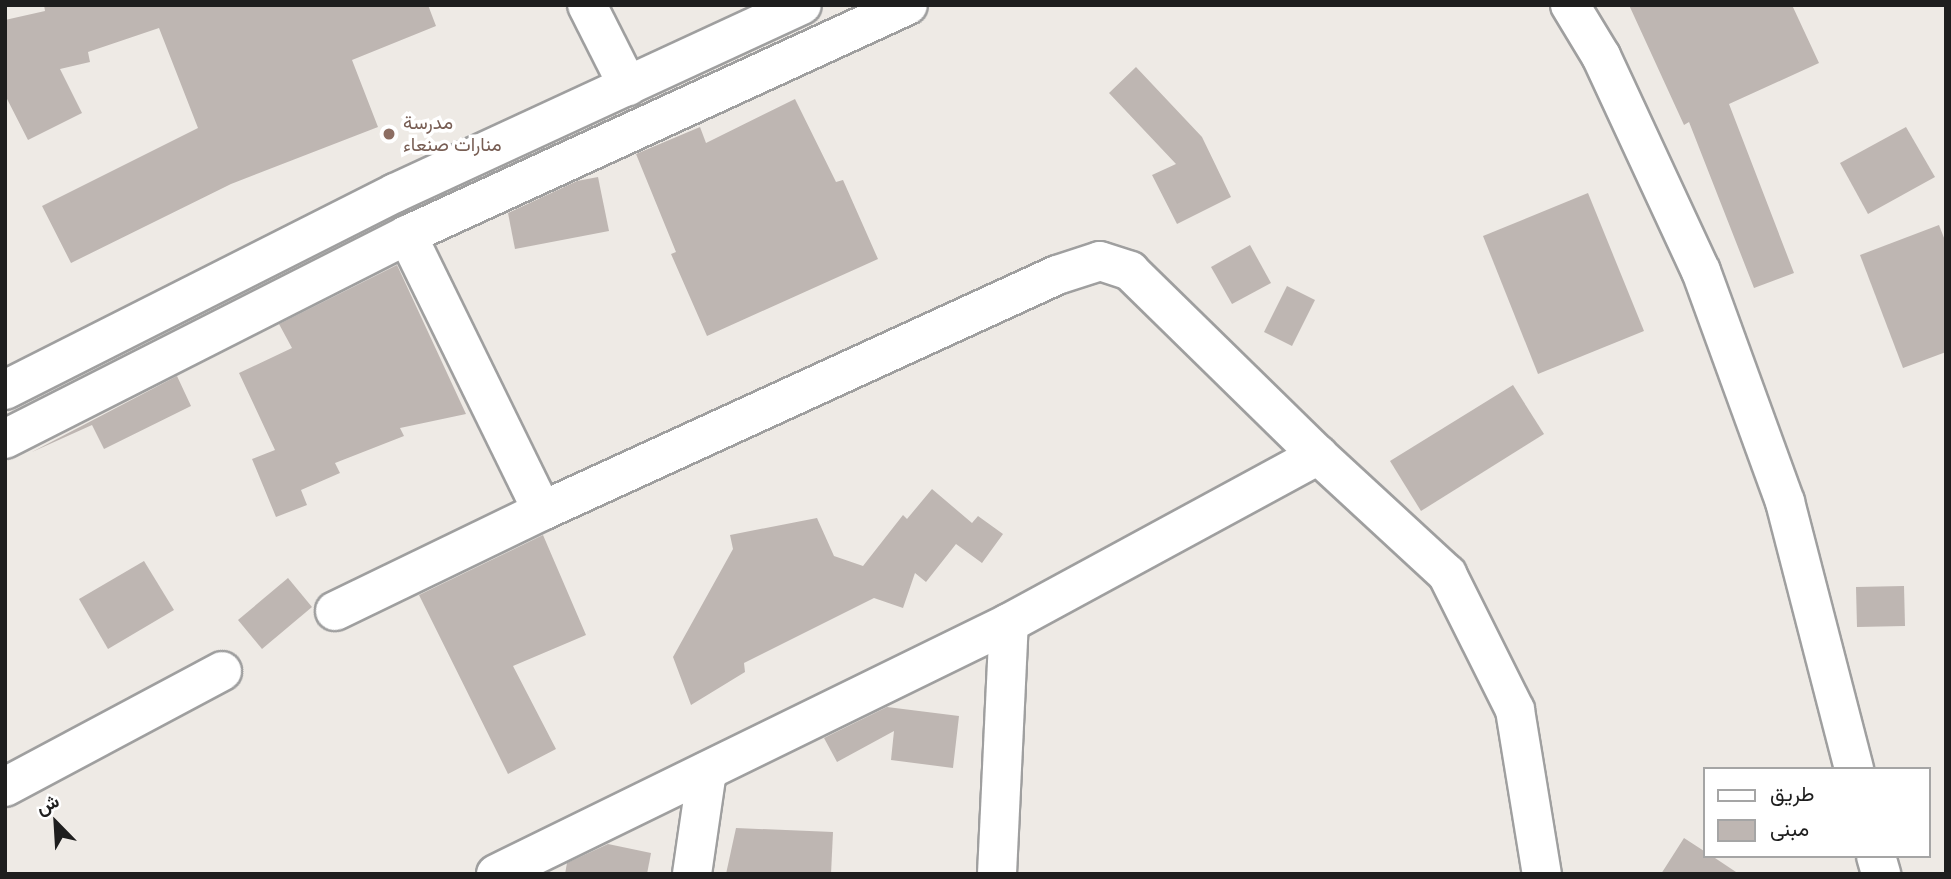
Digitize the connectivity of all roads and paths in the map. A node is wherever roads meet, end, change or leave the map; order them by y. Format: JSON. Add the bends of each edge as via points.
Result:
{"nodes":[{"id":1,"x":587,"y":5,"type":"edge"},
{"id":2,"x":802,"y":5,"type":"edge"},
{"id":3,"x":908,"y":5,"type":"edge"},
{"id":4,"x":1570,"y":5,"type":"edge"},
{"id":5,"x":628,"y":86,"type":"junction"},
{"id":6,"x":407,"y":235,"type":"junction"},
{"id":7,"x":5,"y":390,"type":"edge"},
{"id":8,"x":5,"y":439,"type":"edge"},
{"id":9,"x":1318,"y":455,"type":"junction"},
{"id":10,"x":542,"y":511,"type":"junction"},
{"id":11,"x":335,"y":611,"type":"dead end"},
{"id":12,"x":1009,"y":623,"type":"junction"},
{"id":13,"x":222,"y":671,"type":"dead end"},
{"id":14,"x":1853,"y":767,"type":"edge"},
{"id":15,"x":706,"y":771,"type":"junction"},
{"id":16,"x":5,"y":787,"type":"edge"},
{"id":17,"x":496,"y":874,"type":"edge"},
{"id":18,"x":692,"y":874,"type":"edge"},
{"id":19,"x":997,"y":874,"type":"edge"},
{"id":20,"x":1542,"y":874,"type":"edge"}],
"edges":[{"from":1,"to":5,"type":"street"},
{"from":2,"to":5,"type":"street"},
{"from":3,"to":6,"type":"street"},
{"from":4,"to":14,"type":"street","via":[[1601,56],[1701,271],[1785,502]]},
{"from":5,"to":7,"type":"street","via":[[395,193]]},
{"from":6,"to":8,"type":"street"},
{"from":6,"to":10,"type":"street"},
{"from":9,"to":10,"type":"street","via":[[1130,271],[1100,261],[1057,275]]},
{"from":9,"to":12,"type":"street"},
{"from":9,"to":20,"type":"street","via":[[1447,574],[1515,710]]},
{"from":10,"to":11,"type":"street"},
{"from":12,"to":15,"type":"street"},
{"from":12,"to":19,"type":"street"},
{"from":13,"to":16,"type":"street"},
{"from":15,"to":17,"type":"street"},
{"from":15,"to":18,"type":"street"}]}
